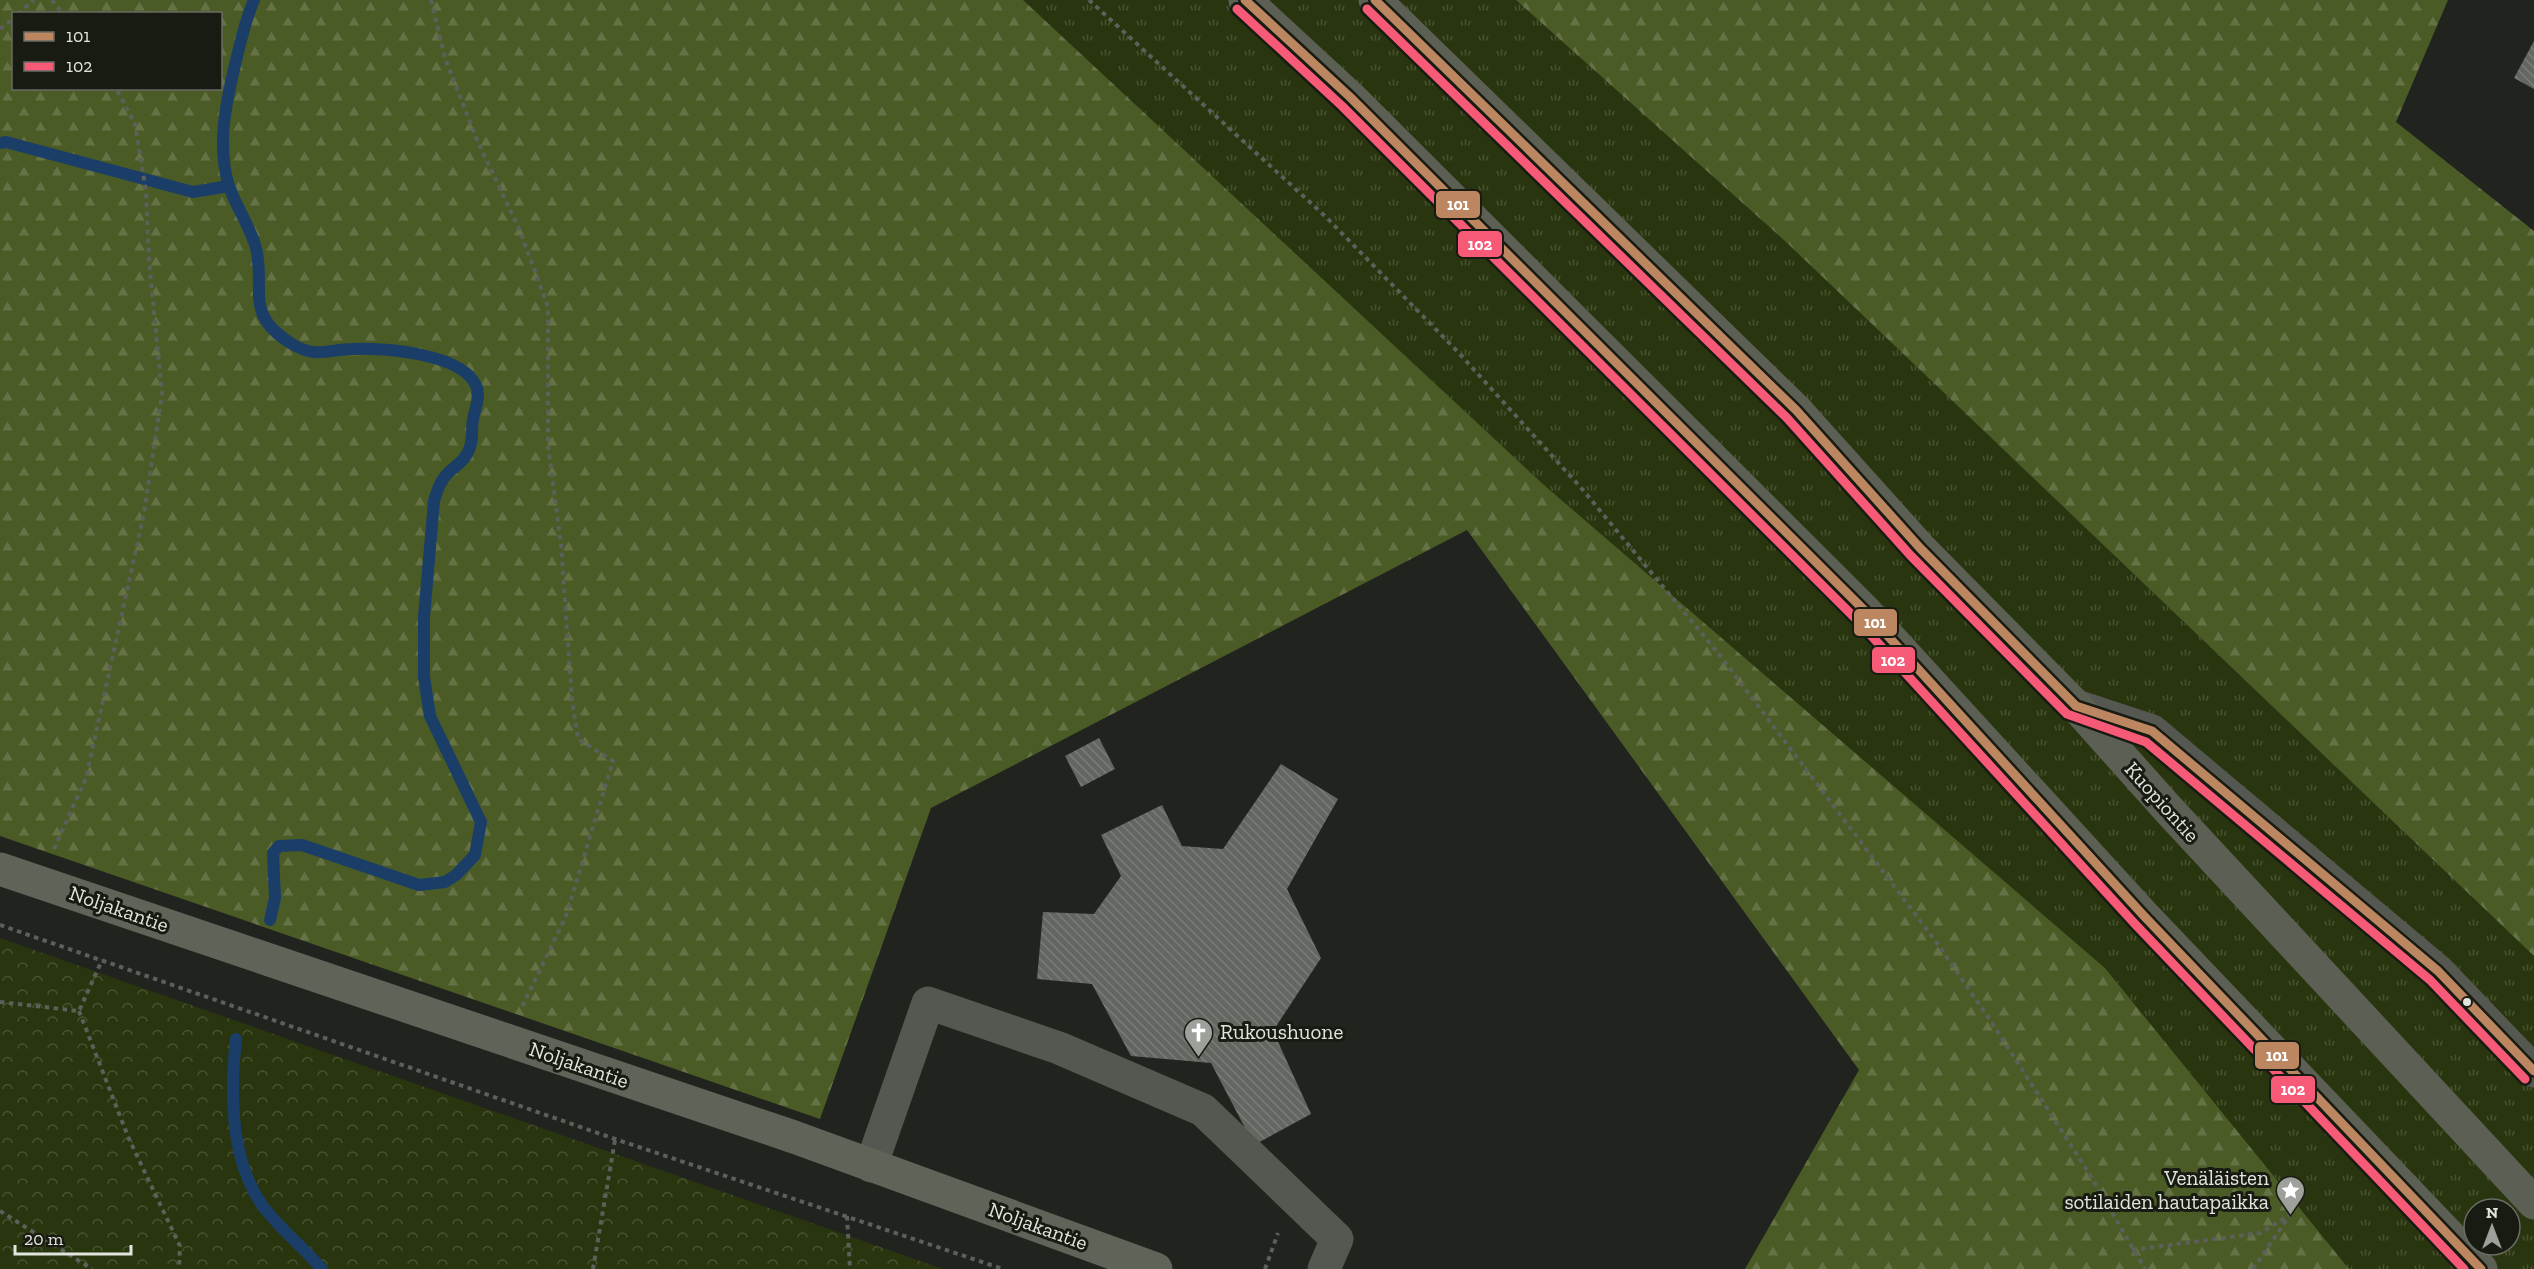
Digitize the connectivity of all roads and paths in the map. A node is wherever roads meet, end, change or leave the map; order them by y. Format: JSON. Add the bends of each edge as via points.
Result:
{"nodes":[{"id":1,"x":34,"y":0,"type":"edge"},
{"id":2,"x":52,"y":0,"type":"edge"},
{"id":3,"x":431,"y":0,"type":"edge"},
{"id":4,"x":1089,"y":0,"type":"edge"},
{"id":5,"x":1245,"y":0,"type":"edge"},
{"id":6,"x":1375,"y":0,"type":"edge"},
{"id":7,"x":20,"y":12,"type":"edge"},
{"id":8,"x":61,"y":12,"type":"edge"},
{"id":9,"x":12,"y":20,"type":"edge"},
{"id":10,"x":0,"y":29,"type":"edge"},
{"id":11,"x":117,"y":90,"type":"edge"},
{"id":12,"x":2076,"y":706,"type":"junction"},
{"id":13,"x":0,"y":869,"type":"edge"},
{"id":14,"x":39,"y":882,"type":"junction"},
{"id":15,"x":0,"y":925,"type":"edge"},
{"id":16,"x":102,"y":960,"type":"junction"},
{"id":17,"x":0,"y":1002,"type":"edge"},
{"id":18,"x":80,"y":1011,"type":"junction"},
{"id":19,"x":506,"y":1040,"type":"junction"},
{"id":20,"x":2534,"y":1071,"type":"edge"},
{"id":21,"x":615,"y":1139,"type":"junction"},
{"id":22,"x":871,"y":1166,"type":"junction"},
{"id":23,"x":2534,"y":1203,"type":"edge"},
{"id":24,"x":0,"y":1211,"type":"edge"},
{"id":25,"x":848,"y":1216,"type":"junction"},
{"id":26,"x":1280,"y":1226,"type":"dead end"},
{"id":27,"x":2132,"y":1250,"type":"junction"},
{"id":28,"x":92,"y":1269,"type":"edge"},
{"id":29,"x":178,"y":1269,"type":"edge"},
{"id":30,"x":593,"y":1269,"type":"edge"},
{"id":31,"x":850,"y":1269,"type":"edge"},
{"id":32,"x":1003,"y":1269,"type":"edge"},
{"id":33,"x":1156,"y":1269,"type":"edge"},
{"id":34,"x":1264,"y":1269,"type":"edge"},
{"id":35,"x":1324,"y":1269,"type":"edge"},
{"id":36,"x":2145,"y":1269,"type":"edge"},
{"id":37,"x":2253,"y":1269,"type":"edge"},
{"id":38,"x":2481,"y":1269,"type":"edge"}],
"edges":[{"from":1,"to":7,"type":"path"},
{"from":2,"to":8,"type":"path"},
{"from":3,"to":19,"type":"path","via":[[445,58],[477,140],[520,231],[548,307],[548,445],[561,544],[572,700],[579,739],[613,761],[566,916]]},
{"from":4,"to":27,"type":"path","via":[[1325,216],[1458,352],[1583,490],[1722,658],[1937,943],[2087,1170]]},
{"from":5,"to":38,"type":"highway","via":[[1350,97],[1865,611],[2144,916]]},
{"from":6,"to":12,"type":"highway","name":"Kuopiontie","via":[[1796,410],[1920,548]]},
{"from":9,"to":10,"type":"path"},
{"from":11,"to":14,"type":"path","via":[[135,124],[146,192],[162,394],[144,513],[86,778]]},
{"from":12,"to":20,"type":"lane","via":[[2152,731],[2438,971]]},
{"from":12,"to":23,"type":"highway","name":"Kuopiontie"},
{"from":13,"to":14,"type":"main road","name":"Noljakantie"},
{"from":14,"to":19,"type":"main road","name":"Noljakantie"},
{"from":15,"to":16,"type":"path"},
{"from":16,"to":18,"type":"path"},
{"from":16,"to":21,"type":"path"},
{"from":17,"to":18,"type":"path"},
{"from":18,"to":29,"type":"path","via":[[129,1139],[180,1246]]},
{"from":19,"to":22,"type":"main road","name":"Noljakantie"},
{"from":21,"to":25,"type":"path"},
{"from":21,"to":30,"type":"path"},
{"from":22,"to":33,"type":"main road","name":"Noljakantie"},
{"from":22,"to":35,"type":"lane","via":[[928,1003],[1059,1048],[1203,1110],[1337,1239]]},
{"from":24,"to":28,"type":"path"},
{"from":25,"to":31,"type":"path"},
{"from":25,"to":32,"type":"path"},
{"from":26,"to":34,"type":"path"},
{"from":27,"to":36,"type":"path"},
{"from":27,"to":37,"type":"path","via":[[2260,1233],[2290,1215]]}]}
